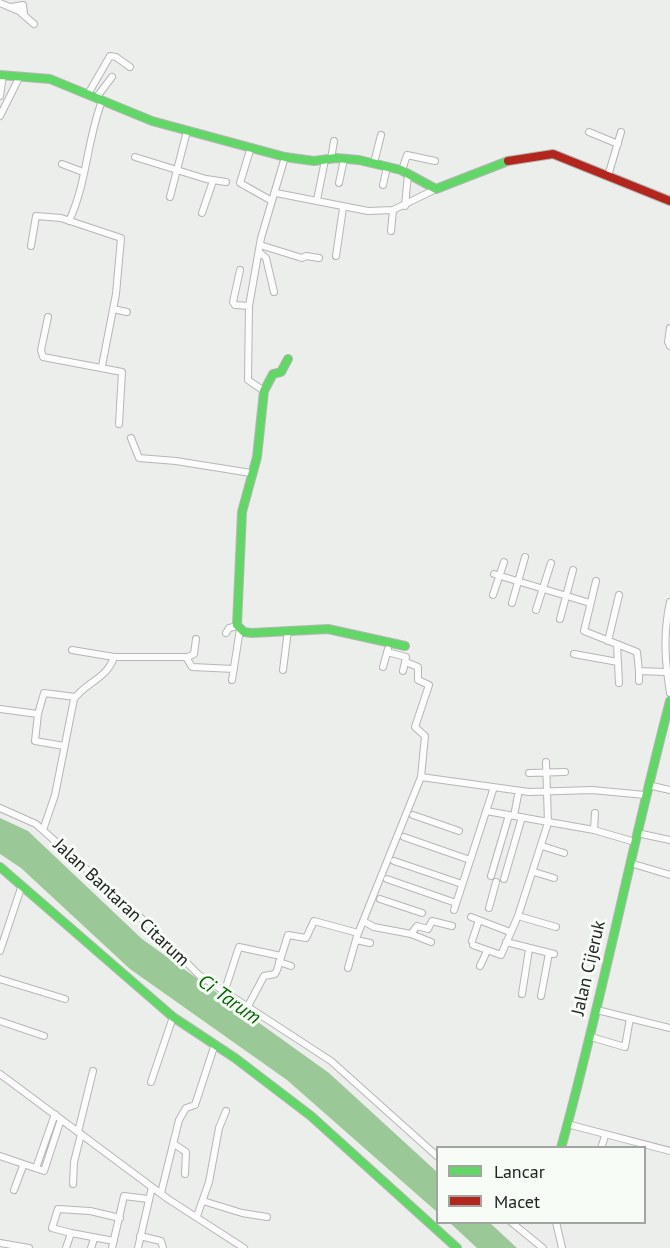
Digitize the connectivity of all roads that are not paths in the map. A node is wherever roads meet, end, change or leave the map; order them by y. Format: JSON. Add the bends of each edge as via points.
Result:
{"nodes":[{"id":1,"x":0,"y":3,"type":"edge"},
{"id":2,"x":34,"y":24,"type":"dead end"},
{"id":3,"x":130,"y":67,"type":"dead end"},
{"id":4,"x":1,"y":75,"type":"edge"},
{"id":5,"x":20,"y":76,"type":"junction"},
{"id":6,"x":112,"y":77,"type":"dead end"},
{"id":7,"x":0,"y":96,"type":"edge"},
{"id":8,"x":95,"y":98,"type":"junction"},
{"id":9,"x":0,"y":116,"type":"edge"},
{"id":10,"x":187,"y":131,"type":"junction"},
{"id":11,"x":590,"y":132,"type":"dead end"},
{"id":12,"x":621,"y":132,"type":"dead end"},
{"id":13,"x":381,"y":135,"type":"dead end"},
{"id":14,"x":334,"y":141,"type":"dead end"},
{"id":15,"x":618,"y":144,"type":"junction"},
{"id":16,"x":251,"y":147,"type":"junction"},
{"id":17,"x":135,"y":157,"type":"dead end"},
{"id":18,"x":285,"y":157,"type":"junction"},
{"id":19,"x":328,"y":159,"type":"junction"},
{"id":20,"x":344,"y":159,"type":"junction"},
{"id":21,"x":435,"y":161,"type":"dead end"},
{"id":22,"x":374,"y":163,"type":"junction"},
{"id":23,"x":62,"y":164,"type":"dead end"},
{"id":24,"x":387,"y":167,"type":"junction"},
{"id":25,"x":177,"y":170,"type":"junction"},
{"id":26,"x":83,"y":172,"type":"junction"},
{"id":27,"x":405,"y":172,"type":"junction"},
{"id":28,"x":608,"y":176,"type":"junction"},
{"id":29,"x":213,"y":181,"type":"junction"},
{"id":30,"x":226,"y":183,"type":"dead end"},
{"id":31,"x":339,"y":183,"type":"dead end"},
{"id":32,"x":382,"y":185,"type":"dead end"},
{"id":33,"x":436,"y":189,"type":"junction"},
{"id":34,"x":276,"y":193,"type":"junction"},
{"id":35,"x":170,"y":197,"type":"dead end"},
{"id":36,"x":317,"y":200,"type":"junction"},
{"id":37,"x":272,"y":201,"type":"junction"},
{"id":38,"x":670,"y":201,"type":"edge"},
{"id":39,"x":405,"y":206,"type":"junction"},
{"id":40,"x":343,"y":208,"type":"junction"},
{"id":41,"x":393,"y":210,"type":"junction"},
{"id":42,"x":202,"y":213,"type":"dead end"},
{"id":43,"x":69,"y":221,"type":"junction"},
{"id":44,"x":391,"y":231,"type":"dead end"},
{"id":45,"x":260,"y":245,"type":"junction"},
{"id":46,"x":31,"y":246,"type":"dead end"},
{"id":47,"x":259,"y":252,"type":"junction"},
{"id":48,"x":336,"y":256,"type":"dead end"},
{"id":49,"x":319,"y":258,"type":"dead end"},
{"id":50,"x":240,"y":270,"type":"dead end"},
{"id":51,"x":274,"y":292,"type":"dead end"},
{"id":52,"x":249,"y":306,"type":"junction"},
{"id":53,"x":113,"y":309,"type":"junction"},
{"id":54,"x":127,"y":312,"type":"dead end"},
{"id":55,"x":48,"y":317,"type":"dead end"},
{"id":56,"x":670,"y":328,"type":"edge"},
{"id":57,"x":670,"y":346,"type":"edge"},
{"id":58,"x":288,"y":359,"type":"dead end"},
{"id":59,"x":102,"y":366,"type":"junction"},
{"id":60,"x":264,"y":391,"type":"junction"},
{"id":61,"x":119,"y":424,"type":"dead end"},
{"id":62,"x":131,"y":438,"type":"dead end"},
{"id":63,"x":251,"y":473,"type":"junction"},
{"id":64,"x":525,"y":558,"type":"dead end"},
{"id":65,"x":504,"y":562,"type":"dead end"},
{"id":66,"x":551,"y":564,"type":"dead end"},
{"id":67,"x":573,"y":570,"type":"dead end"},
{"id":68,"x":496,"y":575,"type":"junction"},
{"id":69,"x":519,"y":580,"type":"junction"},
{"id":70,"x":596,"y":581,"type":"dead end"},
{"id":71,"x":543,"y":588,"type":"junction"},
{"id":72,"x":493,"y":595,"type":"dead end"},
{"id":73,"x":619,"y":595,"type":"dead end"},
{"id":74,"x":566,"y":596,"type":"junction"},
{"id":75,"x":512,"y":603,"type":"dead end"},
{"id":76,"x":590,"y":603,"type":"junction"},
{"id":77,"x":670,"y":604,"type":"edge"},
{"id":78,"x":536,"y":610,"type":"dead end"},
{"id":79,"x":560,"y":619,"type":"dead end"},
{"id":80,"x":239,"y":627,"type":"junction"},
{"id":81,"x":288,"y":630,"type":"junction"},
{"id":82,"x":226,"y":633,"type":"dead end"},
{"id":83,"x":196,"y":639,"type":"dead end"},
{"id":84,"x":608,"y":641,"type":"junction"},
{"id":85,"x":617,"y":644,"type":"junction"},
{"id":86,"x":405,"y":646,"type":"dead end"},
{"id":87,"x":388,"y":648,"type":"junction"},
{"id":88,"x":72,"y":650,"type":"dead end"},
{"id":89,"x":573,"y":654,"type":"dead end"},
{"id":90,"x":114,"y":657,"type":"junction"},
{"id":91,"x":188,"y":657,"type":"junction"},
{"id":92,"x":406,"y":662,"type":"junction"},
{"id":93,"x":618,"y":662,"type":"junction"},
{"id":94,"x":383,"y":667,"type":"dead end"},
{"id":95,"x":234,"y":669,"type":"junction"},
{"id":96,"x":284,"y":670,"type":"dead end"},
{"id":97,"x":402,"y":671,"type":"dead end"},
{"id":98,"x":639,"y":671,"type":"junction"},
{"id":99,"x":665,"y":672,"type":"junction"},
{"id":100,"x":232,"y":680,"type":"dead end"},
{"id":101,"x":639,"y":681,"type":"dead end"},
{"id":102,"x":619,"y":683,"type":"dead end"},
{"id":103,"x":670,"y":688,"type":"edge"},
{"id":104,"x":75,"y":697,"type":"junction"},
{"id":105,"x":670,"y":701,"type":"edge"},
{"id":106,"x":0,"y":709,"type":"edge"},
{"id":107,"x":670,"y":710,"type":"edge"},
{"id":108,"x":38,"y":714,"type":"junction"},
{"id":109,"x":64,"y":746,"type":"junction"},
{"id":110,"x":546,"y":762,"type":"dead end"},
{"id":111,"x":546,"y":772,"type":"junction"},
{"id":112,"x":565,"y":772,"type":"dead end"},
{"id":113,"x":529,"y":773,"type":"dead end"},
{"id":114,"x":421,"y":777,"type":"junction"},
{"id":115,"x":648,"y":785,"type":"junction"},
{"id":116,"x":493,"y":790,"type":"dead end"},
{"id":117,"x":670,"y":790,"type":"edge"},
{"id":118,"x":546,"y":792,"type":"junction"},
{"id":119,"x":518,"y":795,"type":"dead end"},
{"id":120,"x":645,"y":795,"type":"junction"},
{"id":121,"x":0,"y":808,"type":"edge"},
{"id":122,"x":486,"y":811,"type":"junction"},
{"id":123,"x":595,"y":813,"type":"dead end"},
{"id":124,"x":413,"y":814,"type":"dead end"},
{"id":125,"x":511,"y":815,"type":"junction"},
{"id":126,"x":522,"y":817,"type":"junction"},
{"id":127,"x":548,"y":823,"type":"junction"},
{"id":128,"x":43,"y":830,"type":"junction"},
{"id":129,"x":594,"y":830,"type":"junction"},
{"id":130,"x":459,"y":831,"type":"dead end"},
{"id":131,"x":404,"y":837,"type":"dead end"},
{"id":132,"x":636,"y":838,"type":"junction"},
{"id":133,"x":670,"y":840,"type":"edge"},
{"id":134,"x":542,"y":846,"type":"junction"},
{"id":135,"x":564,"y":853,"type":"dead end"},
{"id":136,"x":470,"y":860,"type":"junction"},
{"id":137,"x":394,"y":861,"type":"dead end"},
{"id":138,"x":630,"y":863,"type":"junction"},
{"id":139,"x":0,"y":867,"type":"edge"},
{"id":140,"x":534,"y":872,"type":"junction"},
{"id":141,"x":670,"y":875,"type":"edge"},
{"id":142,"x":491,"y":876,"type":"dead end"},
{"id":143,"x":554,"y":878,"type":"dead end"},
{"id":144,"x":387,"y":879,"type":"dead end"},
{"id":145,"x":504,"y":879,"type":"dead end"},
{"id":146,"x":496,"y":882,"type":"dead end"},
{"id":147,"x":462,"y":884,"type":"junction"},
{"id":148,"x":22,"y":885,"type":"junction"},
{"id":149,"x":380,"y":898,"type":"dead end"},
{"id":150,"x":456,"y":903,"type":"junction"},
{"id":151,"x":489,"y":908,"type":"dead end"},
{"id":152,"x":454,"y":910,"type":"dead end"},
{"id":153,"x":422,"y":913,"type":"dead end"},
{"id":154,"x":519,"y":916,"type":"junction"},
{"id":155,"x":471,"y":917,"type":"dead end"},
{"id":156,"x":479,"y":920,"type":"junction"},
{"id":157,"x":363,"y":921,"type":"junction"},
{"id":158,"x":452,"y":927,"type":"dead end"},
{"id":159,"x":556,"y":927,"type":"dead end"},
{"id":160,"x":428,"y":929,"type":"junction"},
{"id":161,"x":3,"y":930,"type":"edge"},
{"id":162,"x":510,"y":932,"type":"junction"},
{"id":163,"x":411,"y":934,"type":"junction"},
{"id":164,"x":357,"y":936,"type":"junction"},
{"id":165,"x":423,"y":939,"type":"junction"},
{"id":166,"x":431,"y":942,"type":"dead end"},
{"id":167,"x":507,"y":942,"type":"junction"},
{"id":168,"x":370,"y":943,"type":"dead end"},
{"id":169,"x":529,"y":949,"type":"junction"},
{"id":170,"x":0,"y":951,"type":"edge"},
{"id":171,"x":487,"y":951,"type":"junction"},
{"id":172,"x":280,"y":959,"type":"junction"},
{"id":173,"x":291,"y":966,"type":"dead end"},
{"id":174,"x":480,"y":966,"type":"dead end"},
{"id":175,"x":348,"y":968,"type":"dead end"},
{"id":176,"x":0,"y":979,"type":"edge"},
{"id":177,"x":224,"y":993,"type":"junction"},
{"id":178,"x":522,"y":994,"type":"dead end"},
{"id":179,"x":541,"y":996,"type":"dead end"},
{"id":180,"x":65,"y":999,"type":"dead end"},
{"id":181,"x":248,"y":1006,"type":"junction"},
{"id":182,"x":597,"y":1010,"type":"junction"},
{"id":183,"x":173,"y":1017,"type":"junction"},
{"id":184,"x":630,"y":1018,"type":"junction"},
{"id":185,"x":0,"y":1022,"type":"edge"},
{"id":186,"x":670,"y":1028,"type":"edge"},
{"id":187,"x":44,"y":1036,"type":"dead end"},
{"id":188,"x":591,"y":1037,"type":"junction"},
{"id":189,"x":215,"y":1044,"type":"junction"},
{"id":190,"x":93,"y":1071,"type":"dead end"},
{"id":191,"x":0,"y":1074,"type":"edge"},
{"id":192,"x":151,"y":1082,"type":"dead end"},
{"id":193,"x":226,"y":1111,"type":"dead end"},
{"id":194,"x":55,"y":1114,"type":"junction"},
{"id":195,"x":61,"y":1119,"type":"junction"},
{"id":196,"x":567,"y":1124,"type":"junction"},
{"id":197,"x":79,"y":1133,"type":"junction"},
{"id":198,"x":605,"y":1136,"type":"junction"},
{"id":199,"x":174,"y":1144,"type":"junction"},
{"id":200,"x":562,"y":1146,"type":"edge"},
{"id":201,"x":602,"y":1146,"type":"edge"},
{"id":202,"x":669,"y":1149,"type":"edge"},
{"id":203,"x":436,"y":1155,"type":"edge"},
{"id":204,"x":0,"y":1156,"type":"edge"},
{"id":205,"x":23,"y":1166,"type":"junction"},
{"id":206,"x":36,"y":1168,"type":"junction"},
{"id":207,"x":185,"y":1173,"type":"dead end"},
{"id":208,"x":73,"y":1184,"type":"dead end"},
{"id":209,"x":152,"y":1187,"type":"junction"},
{"id":210,"x":14,"y":1190,"type":"dead end"},
{"id":211,"x":161,"y":1193,"type":"junction"},
{"id":212,"x":148,"y":1199,"type":"junction"},
{"id":213,"x":203,"y":1201,"type":"junction"},
{"id":214,"x":197,"y":1216,"type":"junction"},
{"id":215,"x":267,"y":1216,"type":"dead end"},
{"id":216,"x":120,"y":1218,"type":"junction"},
{"id":217,"x":514,"y":1224,"type":"edge"},
{"id":218,"x":556,"y":1224,"type":"edge"},
{"id":219,"x":71,"y":1233,"type":"junction"},
{"id":220,"x":140,"y":1236,"type":"junction"},
{"id":221,"x":94,"y":1239,"type":"junction"},
{"id":222,"x":0,"y":1243,"type":"edge"},
{"id":223,"x":113,"y":1244,"type":"edge"},
{"id":224,"x":446,"y":1244,"type":"edge"},
{"id":225,"x":29,"y":1248,"type":"edge"},
{"id":226,"x":66,"y":1248,"type":"edge"},
{"id":227,"x":91,"y":1248,"type":"edge"},
{"id":228,"x":138,"y":1248,"type":"edge"},
{"id":229,"x":163,"y":1248,"type":"edge"},
{"id":230,"x":244,"y":1248,"type":"edge"},
{"id":231,"x":457,"y":1248,"type":"edge"},
{"id":232,"x":543,"y":1248,"type":"edge"},
{"id":233,"x":562,"y":1248,"type":"edge"}],
"edges":[{"from":1,"to":2,"type":"street","via":[[11,7],[23,5],[24,15]]},
{"from":3,"to":8,"type":"street","via":[[110,56]]},
{"from":4,"to":5,"type":"street"},
{"from":4,"to":7,"type":"street"},
{"from":5,"to":8,"type":"street","via":[[50,79]]},
{"from":5,"to":9,"type":"street"},
{"from":6,"to":8,"type":"street"},
{"from":8,"to":10,"type":"street"},
{"from":8,"to":26,"type":"street","via":[[94,123]]},
{"from":10,"to":16,"type":"street"},
{"from":10,"to":25,"type":"street"},
{"from":11,"to":15,"type":"street"},
{"from":12,"to":15,"type":"street"},
{"from":13,"to":22,"type":"street"},
{"from":14,"to":19,"type":"street"},
{"from":15,"to":28,"type":"street"},
{"from":16,"to":18,"type":"street"},
{"from":16,"to":37,"type":"street","via":[[240,183]]},
{"from":17,"to":25,"type":"street"},
{"from":18,"to":19,"type":"street"},
{"from":18,"to":34,"type":"street"},
{"from":19,"to":20,"type":"street"},
{"from":19,"to":36,"type":"street"},
{"from":20,"to":22,"type":"street"},
{"from":20,"to":31,"type":"street"},
{"from":21,"to":27,"type":"street","via":[[407,155]]},
{"from":22,"to":24,"type":"street"},
{"from":23,"to":26,"type":"street"},
{"from":24,"to":27,"type":"street"},
{"from":24,"to":32,"type":"street"},
{"from":25,"to":29,"type":"street"},
{"from":25,"to":35,"type":"street"},
{"from":26,"to":43,"type":"street"},
{"from":27,"to":33,"type":"street"},
{"from":27,"to":39,"type":"street"},
{"from":28,"to":33,"type":"street","via":[[553,153],[543,153]]},
{"from":28,"to":38,"type":"street"},
{"from":29,"to":30,"type":"street"},
{"from":29,"to":42,"type":"street"},
{"from":33,"to":39,"type":"street"},
{"from":34,"to":36,"type":"street"},
{"from":34,"to":37,"type":"street"},
{"from":36,"to":40,"type":"street"},
{"from":37,"to":45,"type":"street"},
{"from":39,"to":41,"type":"street"},
{"from":40,"to":41,"type":"street"},
{"from":40,"to":48,"type":"street"},
{"from":41,"to":44,"type":"street"},
{"from":43,"to":46,"type":"street","via":[[36,216]]},
{"from":43,"to":53,"type":"street","via":[[121,238]]},
{"from":45,"to":47,"type":"street"},
{"from":45,"to":49,"type":"street","via":[[302,258]]},
{"from":47,"to":51,"type":"street","via":[[266,258]]},
{"from":47,"to":52,"type":"street"},
{"from":50,"to":52,"type":"street","via":[[233,302]]},
{"from":52,"to":60,"type":"street","via":[[248,381]]},
{"from":53,"to":54,"type":"street"},
{"from":53,"to":59,"type":"street"},
{"from":55,"to":59,"type":"street","via":[[43,357]]},
{"from":56,"to":57,"type":"street"},
{"from":58,"to":60,"type":"street","via":[[282,371],[272,375]]},
{"from":59,"to":61,"type":"street","via":[[123,374]]},
{"from":60,"to":63,"type":"street","via":[[257,457]]},
{"from":62,"to":63,"type":"street","via":[[139,458]]},
{"from":63,"to":80,"type":"street","via":[[239,536]]},
{"from":64,"to":69,"type":"street"},
{"from":65,"to":68,"type":"street"},
{"from":66,"to":71,"type":"street"},
{"from":67,"to":74,"type":"street"},
{"from":68,"to":69,"type":"street"},
{"from":68,"to":72,"type":"street"},
{"from":69,"to":71,"type":"street"},
{"from":69,"to":75,"type":"street"},
{"from":70,"to":76,"type":"street"},
{"from":71,"to":74,"type":"street"},
{"from":71,"to":78,"type":"street"},
{"from":73,"to":84,"type":"street"},
{"from":74,"to":76,"type":"street"},
{"from":74,"to":79,"type":"street"},
{"from":76,"to":84,"type":"street","via":[[584,631]]},
{"from":77,"to":99,"type":"street","via":[[665,631]]},
{"from":80,"to":81,"type":"street","via":[[252,633]]},
{"from":80,"to":82,"type":"street","via":[[229,628]]},
{"from":80,"to":95,"type":"street"},
{"from":81,"to":87,"type":"street","via":[[328,629]]},
{"from":81,"to":96,"type":"street"},
{"from":83,"to":91,"type":"street","via":[[194,654]]},
{"from":84,"to":85,"type":"street"},
{"from":85,"to":93,"type":"street"},
{"from":85,"to":98,"type":"street","via":[[638,652]]},
{"from":86,"to":87,"type":"street"},
{"from":87,"to":92,"type":"street","via":[[405,656]]},
{"from":87,"to":94,"type":"street"},
{"from":88,"to":90,"type":"street"},
{"from":89,"to":93,"type":"street"},
{"from":90,"to":91,"type":"street"},
{"from":90,"to":104,"type":"street","via":[[103,675]]},
{"from":91,"to":95,"type":"street","via":[[192,667]]},
{"from":92,"to":97,"type":"street"},
{"from":92,"to":114,"type":"street","via":[[418,667],[418,680],[429,685],[415,727],[425,739]]},
{"from":93,"to":102,"type":"street"},
{"from":95,"to":100,"type":"street"},
{"from":98,"to":99,"type":"street"},
{"from":98,"to":101,"type":"street"},
{"from":99,"to":103,"type":"street"},
{"from":104,"to":108,"type":"street","via":[[44,693]]},
{"from":104,"to":109,"type":"street"},
{"from":105,"to":107,"type":"street","name":"Jalan Cijeruk"},
{"from":106,"to":108,"type":"street"},
{"from":107,"to":115,"type":"street","name":"Jalan Cijeruk"},
{"from":108,"to":109,"type":"street","via":[[35,741]]},
{"from":109,"to":128,"type":"street","via":[[55,795]]},
{"from":110,"to":111,"type":"street"},
{"from":111,"to":112,"type":"street"},
{"from":111,"to":113,"type":"street"},
{"from":111,"to":118,"type":"street"},
{"from":114,"to":118,"type":"street"},
{"from":114,"to":157,"type":"street"},
{"from":115,"to":117,"type":"street"},
{"from":115,"to":120,"type":"street","name":"Jalan Cijeruk"},
{"from":116,"to":122,"type":"street"},
{"from":118,"to":120,"type":"street","via":[[592,790]]},
{"from":118,"to":127,"type":"street"},
{"from":119,"to":125,"type":"street"},
{"from":120,"to":132,"type":"street","name":"Jalan Cijeruk"},
{"from":121,"to":128,"type":"street","name":"Jalan Bantaran Citarum"},
{"from":122,"to":125,"type":"street"},
{"from":122,"to":136,"type":"street"},
{"from":123,"to":129,"type":"street"},
{"from":124,"to":130,"type":"street"},
{"from":125,"to":126,"type":"street"},
{"from":125,"to":142,"type":"street"},
{"from":126,"to":127,"type":"street"},
{"from":126,"to":145,"type":"street"},
{"from":127,"to":129,"type":"street"},
{"from":127,"to":134,"type":"street"},
{"from":128,"to":177,"type":"street","name":"Jalan Bantaran Citarum","via":[[199,975]]},
{"from":129,"to":132,"type":"street"},
{"from":131,"to":136,"type":"street"},
{"from":132,"to":133,"type":"street"},
{"from":132,"to":138,"type":"street","name":"Jalan Cijeruk"},
{"from":134,"to":135,"type":"street"},
{"from":134,"to":140,"type":"street"},
{"from":136,"to":147,"type":"street"},
{"from":137,"to":147,"type":"street"},
{"from":138,"to":141,"type":"street"},
{"from":138,"to":182,"type":"street","name":"Jalan Cijeruk"},
{"from":139,"to":148,"type":"street"},
{"from":140,"to":143,"type":"street"},
{"from":140,"to":154,"type":"street"},
{"from":144,"to":150,"type":"street"},
{"from":146,"to":151,"type":"street"},
{"from":147,"to":150,"type":"street"},
{"from":148,"to":161,"type":"street"},
{"from":148,"to":183,"type":"street"},
{"from":149,"to":153,"type":"street"},
{"from":150,"to":152,"type":"street"},
{"from":154,"to":159,"type":"street"},
{"from":154,"to":162,"type":"street"},
{"from":155,"to":156,"type":"street"},
{"from":156,"to":162,"type":"street"},
{"from":156,"to":171,"type":"street","via":[[472,943]]},
{"from":157,"to":163,"type":"street"},
{"from":157,"to":164,"type":"street"},
{"from":158,"to":160,"type":"street","via":[[433,920]]},
{"from":160,"to":163,"type":"street","via":[[417,926]]},
{"from":160,"to":165,"type":"street"},
{"from":161,"to":170,"type":"street"},
{"from":162,"to":167,"type":"street"},
{"from":163,"to":165,"type":"street"},
{"from":164,"to":168,"type":"street"},
{"from":164,"to":172,"type":"street","via":[[314,921],[307,938],[286,936]]},
{"from":164,"to":175,"type":"street"},
{"from":165,"to":166,"type":"street"},
{"from":167,"to":169,"type":"street"},
{"from":167,"to":171,"type":"street","via":[[501,955]]},
{"from":169,"to":178,"type":"street"},
{"from":169,"to":179,"type":"street","via":[[552,953]]},
{"from":171,"to":174,"type":"street"},
{"from":172,"to":173,"type":"street"},
{"from":172,"to":177,"type":"street","via":[[240,947]]},
{"from":172,"to":181,"type":"street","via":[[275,974],[264,976]]},
{"from":176,"to":180,"type":"street"},
{"from":177,"to":181,"type":"street","name":"Jalan Bantaran Citarum"},
{"from":181,"to":203,"type":"street","name":"Jalan Bantaran Citarum","via":[[331,1061]]},
{"from":182,"to":184,"type":"street"},
{"from":182,"to":188,"type":"street","name":"Jalan Cijeruk"},
{"from":183,"to":189,"type":"street"},
{"from":183,"to":192,"type":"street"},
{"from":184,"to":186,"type":"street"},
{"from":184,"to":188,"type":"street","via":[[626,1047]]},
{"from":185,"to":187,"type":"street"},
{"from":188,"to":196,"type":"street","name":"Jalan Cijeruk"},
{"from":189,"to":199,"type":"street","via":[[195,1105],[186,1108],[179,1119]]},
{"from":189,"to":224,"type":"street","via":[[311,1116]]},
{"from":190,"to":197,"type":"street"},
{"from":191,"to":194,"type":"street"},
{"from":193,"to":213,"type":"street"},
{"from":194,"to":195,"type":"street"},
{"from":194,"to":206,"type":"street"},
{"from":195,"to":197,"type":"street"},
{"from":195,"to":206,"type":"street","via":[[44,1171]]},
{"from":196,"to":198,"type":"street"},
{"from":196,"to":200,"type":"street","name":"Jalan Cijeruk"},
{"from":197,"to":208,"type":"street"},
{"from":197,"to":209,"type":"street"},
{"from":198,"to":201,"type":"street"},
{"from":198,"to":202,"type":"street"},
{"from":199,"to":207,"type":"street","via":[[186,1152]]},
{"from":199,"to":211,"type":"street"},
{"from":204,"to":205,"type":"street"},
{"from":205,"to":206,"type":"street"},
{"from":205,"to":210,"type":"street"},
{"from":209,"to":211,"type":"street"},
{"from":209,"to":212,"type":"street"},
{"from":211,"to":214,"type":"street"},
{"from":212,"to":216,"type":"street","via":[[125,1195]]},
{"from":212,"to":220,"type":"street"},
{"from":213,"to":214,"type":"street"},
{"from":213,"to":215,"type":"street"},
{"from":214,"to":230,"type":"street"},
{"from":216,"to":219,"type":"street","via":[[58,1209],[52,1228]]},
{"from":216,"to":223,"type":"street"},
{"from":217,"to":232,"type":"street"},
{"from":218,"to":233,"type":"street"},
{"from":219,"to":221,"type":"street"},
{"from":219,"to":226,"type":"street"},
{"from":220,"to":228,"type":"street"},
{"from":220,"to":229,"type":"street","via":[[161,1241]]},
{"from":221,"to":223,"type":"street"},
{"from":221,"to":227,"type":"street"},
{"from":222,"to":225,"type":"street"},
{"from":224,"to":231,"type":"street"}]}
